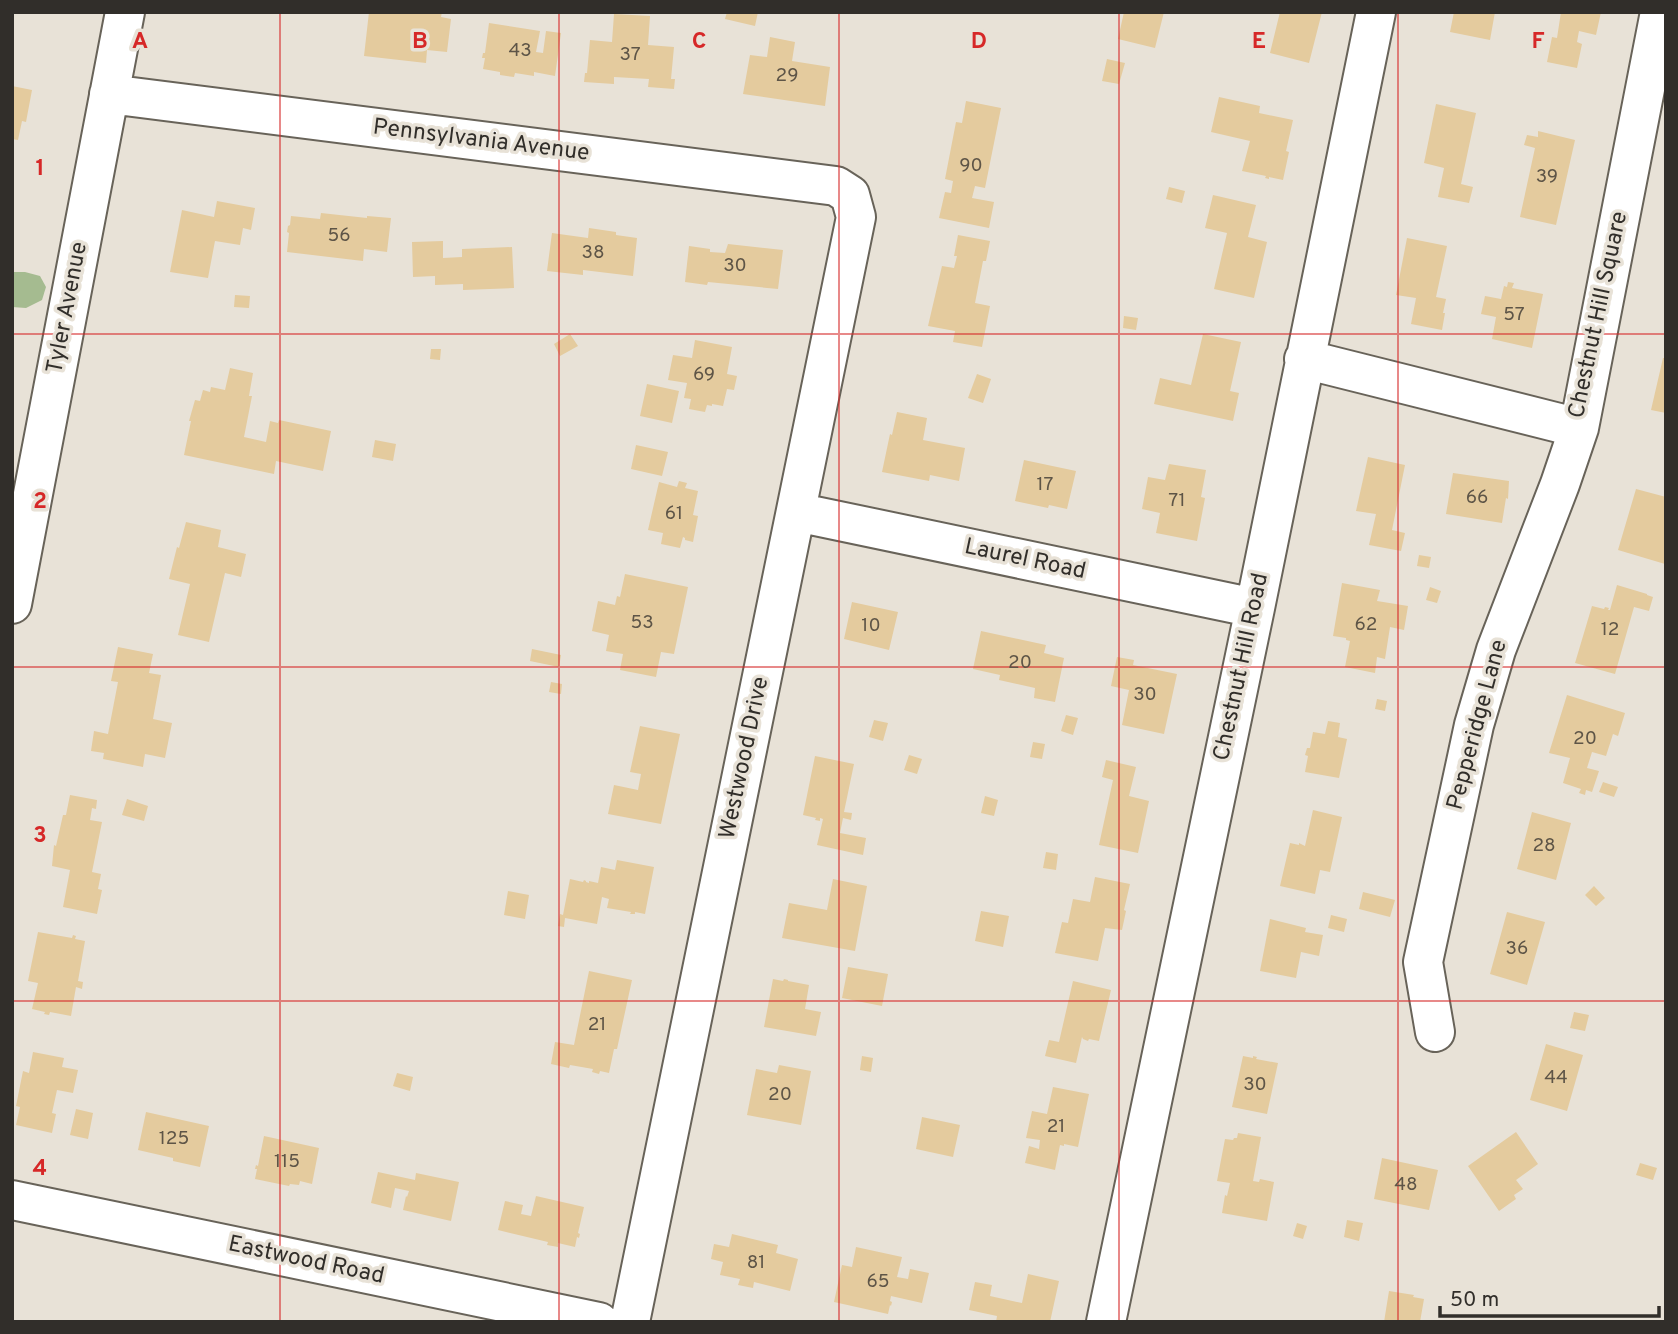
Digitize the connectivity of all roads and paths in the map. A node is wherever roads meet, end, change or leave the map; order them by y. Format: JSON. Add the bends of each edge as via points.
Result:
{"nodes":[{"id":1,"x":125,"y":12,"type":"edge"},
{"id":2,"x":1376,"y":12,"type":"edge"},
{"id":3,"x":1660,"y":12,"type":"edge"},
{"id":4,"x":109,"y":94,"type":"junction"},
{"id":5,"x":850,"y":195,"type":"joint"},
{"id":6,"x":1304,"y":359,"type":"junction"},
{"id":7,"x":1578,"y":428,"type":"junction"},
{"id":8,"x":796,"y":512,"type":"junction"},
{"id":9,"x":12,"y":604,"type":"edge"},
{"id":10,"x":1255,"y":608,"type":"junction"},
{"id":11,"x":1435,"y":1032,"type":"dead end"},
{"id":12,"x":12,"y":1200,"type":"edge"},
{"id":13,"x":599,"y":1322,"type":"edge"},
{"id":14,"x":630,"y":1322,"type":"edge"},
{"id":15,"x":1106,"y":1322,"type":"edge"}],
"edges":[{"from":1,"to":4,"type":"street","name":"Tyler Avenue"},
{"from":2,"to":6,"type":"street","name":"Chestnut Hill Road"},
{"from":3,"to":7,"type":"street","name":"Chestnut Hill Square"},
{"from":4,"to":5,"type":"street","name":"Pennsylvania Avenue","via":[[836,186]]},
{"from":4,"to":9,"type":"street","name":"Tyler Avenue"},
{"from":5,"to":8,"type":"street","name":"Westwood Drive","via":[[856,217]]},
{"from":6,"to":7,"type":"street","name":"Chestnut Hill Square"},
{"from":6,"to":10,"type":"street","name":"Chestnut Hill Road"},
{"from":7,"to":11,"type":"street","name":"Pepperidge Lane","via":[[1496,650],[1474,725],[1423,962]]},
{"from":8,"to":10,"type":"street","name":"Laurel Road"},
{"from":8,"to":14,"type":"street","name":"Westwood Drive"},
{"from":10,"to":15,"type":"street","name":"Chestnut Hill Road"},
{"from":12,"to":13,"type":"street","name":"Eastwood Road"}]}
